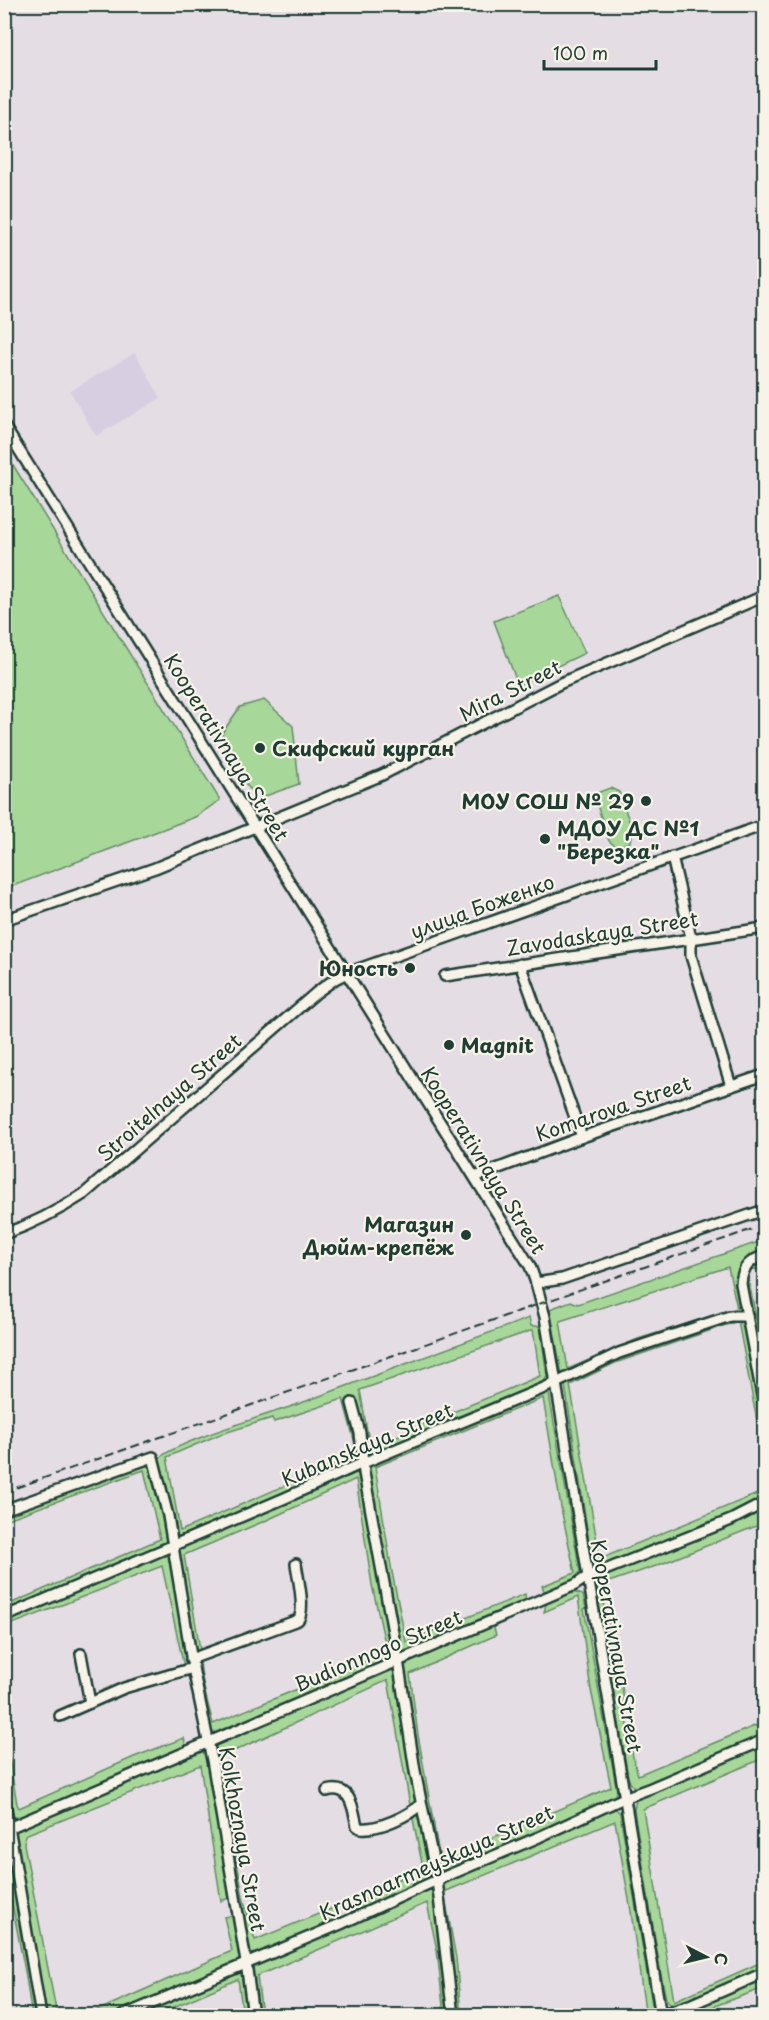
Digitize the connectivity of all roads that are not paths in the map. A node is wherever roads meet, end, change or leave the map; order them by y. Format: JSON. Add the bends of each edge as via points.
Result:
{"nodes":[{"id":1,"x":4,"y":426,"type":"edge"},
{"id":2,"x":765,"y":596,"type":"edge"},
{"id":3,"x":765,"y":825,"type":"edge"},
{"id":4,"x":256,"y":828,"type":"junction"},
{"id":5,"x":672,"y":857,"type":"junction"},
{"id":6,"x":4,"y":920,"type":"edge"},
{"id":7,"x":765,"y":928,"type":"edge"},
{"id":8,"x":691,"y":938,"type":"junction"},
{"id":9,"x":520,"y":964,"type":"junction"},
{"id":10,"x":347,"y":973,"type":"junction"},
{"id":11,"x":445,"y":976,"type":"dead end"},
{"id":12,"x":765,"y":1076,"type":"edge"},
{"id":13,"x":731,"y":1086,"type":"junction"},
{"id":14,"x":582,"y":1137,"type":"junction"},
{"id":15,"x":475,"y":1177,"type":"junction"},
{"id":16,"x":765,"y":1210,"type":"edge"},
{"id":17,"x":4,"y":1234,"type":"edge"},
{"id":18,"x":765,"y":1256,"type":"edge"},
{"id":19,"x":536,"y":1283,"type":"junction"},
{"id":20,"x":747,"y":1316,"type":"junction"},
{"id":21,"x":556,"y":1383,"type":"junction"},
{"id":22,"x":352,"y":1402,"type":"dead end"},
{"id":23,"x":765,"y":1406,"type":"edge"},
{"id":24,"x":363,"y":1463,"type":"junction"},
{"id":25,"x":765,"y":1503,"type":"edge"},
{"id":26,"x":4,"y":1510,"type":"edge"},
{"id":27,"x":173,"y":1546,"type":"junction"},
{"id":28,"x":296,"y":1564,"type":"dead end"},
{"id":29,"x":587,"y":1577,"type":"junction"},
{"id":30,"x":4,"y":1617,"type":"edge"},
{"id":31,"x":81,"y":1654,"type":"dead end"},
{"id":32,"x":398,"y":1660,"type":"junction"},
{"id":33,"x":192,"y":1664,"type":"junction"},
{"id":34,"x":90,"y":1703,"type":"junction"},
{"id":35,"x":60,"y":1716,"type":"dead end"},
{"id":36,"x":765,"y":1740,"type":"edge"},
{"id":37,"x":208,"y":1743,"type":"junction"},
{"id":38,"x":327,"y":1791,"type":"dead end"},
{"id":39,"x":4,"y":1797,"type":"edge"},
{"id":40,"x":624,"y":1798,"type":"junction"},
{"id":41,"x":421,"y":1804,"type":"junction"},
{"id":42,"x":7,"y":1829,"type":"edge"},
{"id":43,"x":437,"y":1880,"type":"junction"},
{"id":44,"x":246,"y":1962,"type":"junction"},
{"id":45,"x":765,"y":1973,"type":"edge"},
{"id":46,"x":660,"y":2015,"type":"edge"},
{"id":47,"x":41,"y":2016,"type":"edge"},
{"id":48,"x":122,"y":2016,"type":"edge"},
{"id":49,"x":253,"y":2016,"type":"edge"},
{"id":50,"x":453,"y":2016,"type":"edge"}],
"edges":[{"from":1,"to":4,"type":"street","name":"Kooperativnaya Street"},
{"from":2,"to":4,"type":"street","name":"Mira Street","via":[[561,683],[382,775]]},
{"from":3,"to":5,"type":"street","name":"улица Боженко"},
{"from":4,"to":6,"type":"street","name":"Mira Street"},
{"from":4,"to":10,"type":"street","name":"Kooperativnaya Street"},
{"from":5,"to":8,"type":"street"},
{"from":5,"to":10,"type":"street","name":"улица Боженко"},
{"from":7,"to":8,"type":"street","name":"Zavodaskaya Street"},
{"from":8,"to":9,"type":"street","name":"Zavodaskaya Street"},
{"from":8,"to":13,"type":"street","via":[[691,956]]},
{"from":9,"to":11,"type":"street","name":"Zavodaskaya Street"},
{"from":9,"to":14,"type":"street"},
{"from":10,"to":15,"type":"street","name":"Kooperativnaya Street"},
{"from":10,"to":17,"type":"street","name":"Stroitelnaya Street","via":[[317,992],[84,1194],[50,1216]]},
{"from":12,"to":13,"type":"street","name":"Komarova Street"},
{"from":13,"to":14,"type":"street","name":"Komarova Street"},
{"from":14,"to":15,"type":"street","name":"Komarova Street"},
{"from":15,"to":19,"type":"street","name":"Kooperativnaya Street","via":[[530,1266]]},
{"from":16,"to":19,"type":"street","via":[[562,1279]]},
{"from":18,"to":20,"type":"street","via":[[756,1258],[742,1272]]},
{"from":19,"to":21,"type":"street","name":"Kooperativnaya Street"},
{"from":20,"to":21,"type":"street","name":"Kubanskaya Street","via":[[730,1316],[619,1353]]},
{"from":20,"to":23,"type":"street"},
{"from":21,"to":24,"type":"street","name":"Kubanskaya Street"},
{"from":21,"to":29,"type":"street","name":"Kooperativnaya Street"},
{"from":22,"to":24,"type":"street"},
{"from":24,"to":27,"type":"street","name":"Kubanskaya Street"},
{"from":24,"to":32,"type":"street"},
{"from":25,"to":29,"type":"street","name":"Budionnogo Street"},
{"from":26,"to":27,"type":"street","name":"Kolkhoznaya Street","via":[[153,1457]]},
{"from":27,"to":30,"type":"street","name":"Kubanskaya Street"},
{"from":27,"to":33,"type":"street","name":"Kolkhoznaya Street"},
{"from":28,"to":33,"type":"street","via":[[302,1609],[298,1620]]},
{"from":29,"to":32,"type":"street","name":"Budionnogo Street","via":[[575,1586]]},
{"from":29,"to":40,"type":"street","name":"Kooperativnaya Street"},
{"from":31,"to":34,"type":"street"},
{"from":32,"to":37,"type":"street","name":"Budionnogo Street"},
{"from":32,"to":41,"type":"street"},
{"from":33,"to":34,"type":"street"},
{"from":33,"to":37,"type":"street","name":"Kolkhoznaya Street"},
{"from":34,"to":35,"type":"street"},
{"from":36,"to":40,"type":"street","name":"Krasnoarmeyskaya Street"},
{"from":37,"to":42,"type":"street","name":"Budionnogo Street"},
{"from":37,"to":44,"type":"street","name":"Kolkhoznaya Street"},
{"from":38,"to":41,"type":"street","via":[[335,1789],[346,1794],[360,1828],[407,1815]]},
{"from":39,"to":42,"type":"street"},
{"from":40,"to":43,"type":"street","name":"Krasnoarmeyskaya Street"},
{"from":40,"to":46,"type":"street","name":"Kooperativnaya Street"},
{"from":41,"to":43,"type":"street"},
{"from":42,"to":47,"type":"street","via":[[14,1848]]},
{"from":43,"to":44,"type":"street","name":"Krasnoarmeyskaya Street"},
{"from":43,"to":50,"type":"street"},
{"from":44,"to":48,"type":"street","name":"Krasnoarmeyskaya Street"},
{"from":44,"to":49,"type":"street","name":"Kolkhoznaya Street"},
{"from":45,"to":46,"type":"street"}]}
